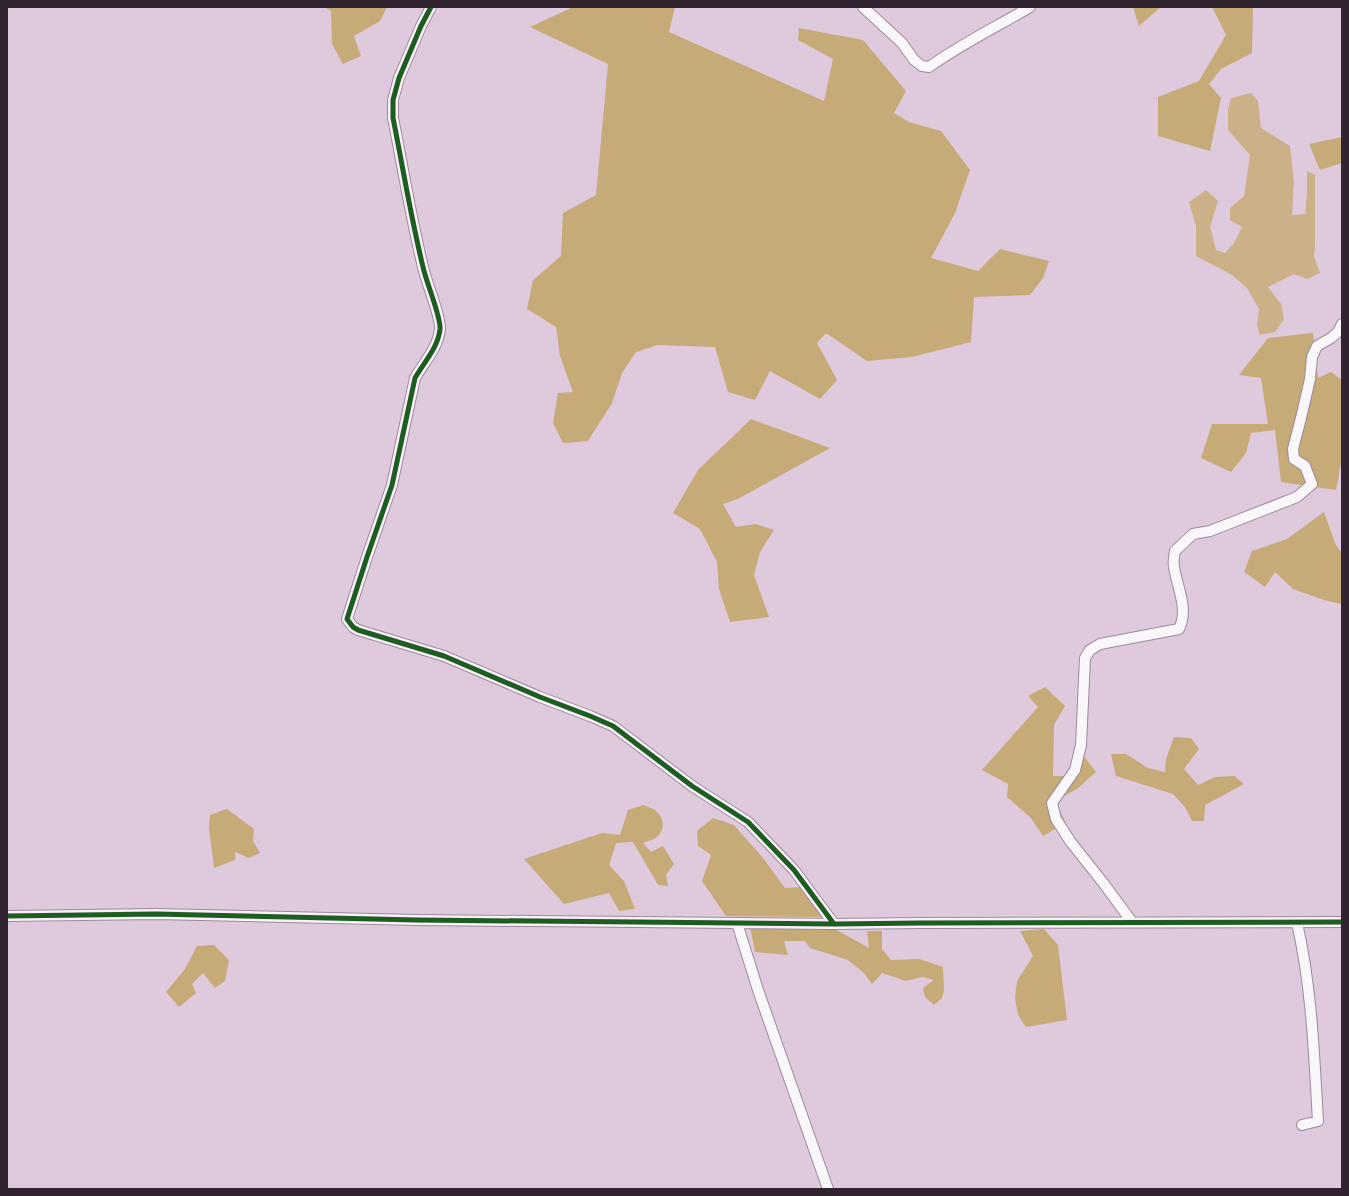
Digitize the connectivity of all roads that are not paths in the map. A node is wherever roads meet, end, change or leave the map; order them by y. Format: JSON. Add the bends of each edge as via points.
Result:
{"nodes":[{"id":1,"x":431,"y":7,"type":"edge"},
{"id":2,"x":863,"y":7,"type":"edge"},
{"id":3,"x":1030,"y":7,"type":"edge"},
{"id":4,"x":1342,"y":324,"type":"edge"},
{"id":5,"x":7,"y":916,"type":"edge"},
{"id":6,"x":1132,"y":922,"type":"junction"},
{"id":7,"x":1342,"y":922,"type":"edge"},
{"id":8,"x":737,"y":923,"type":"junction"},
{"id":9,"x":1297,"y":923,"type":"junction"},
{"id":10,"x":834,"y":924,"type":"junction"},
{"id":11,"x":1302,"y":1125,"type":"dead end"},
{"id":12,"x":828,"y":1189,"type":"edge"}],
"edges":[{"from":1,"to":10,"type":"street","via":[[399,78],[393,100],[393,118],[423,268],[440,328],[438,340],[415,378],[392,485],[347,619],[358,630],[444,656],[613,726],[692,786],[748,822],[794,870]]},
{"from":2,"to":3,"type":"street","via":[[902,43],[914,60],[922,66],[929,67]]},
{"from":4,"to":6,"type":"street","via":[[1335,335],[1316,346],[1293,449],[1294,459],[1305,466],[1312,484],[1297,497],[1210,531],[1193,534],[1175,551],[1174,565],[1183,603],[1183,622],[1179,629],[1100,644],[1090,650],[1085,658],[1081,745],[1075,770],[1052,802],[1056,819],[1070,841]]},
{"from":5,"to":8,"type":"street","via":[[156,914]]},
{"from":6,"to":9,"type":"street"},
{"from":6,"to":10,"type":"street"},
{"from":7,"to":9,"type":"street"},
{"from":8,"to":10,"type":"street"},
{"from":8,"to":12,"type":"street"},
{"from":9,"to":11,"type":"street","via":[[1304,955],[1314,1038],[1318,1121]]}]}
